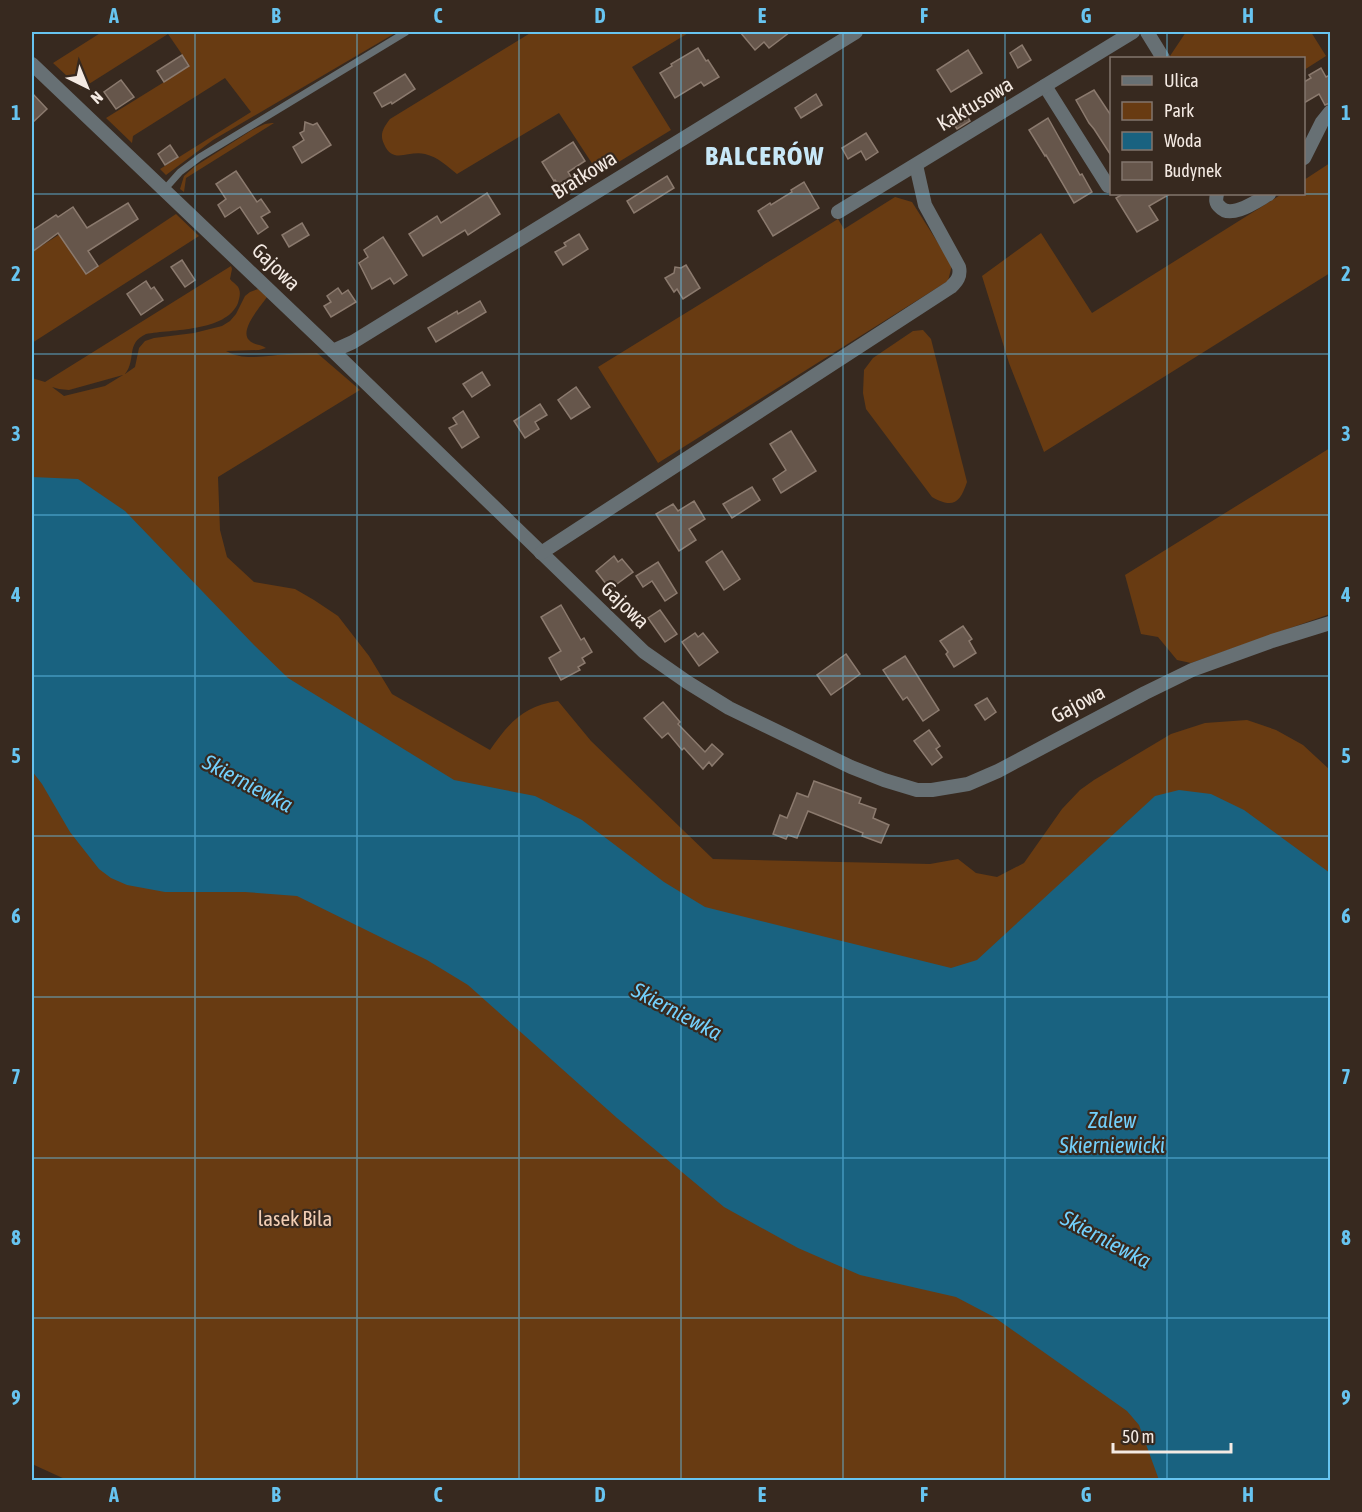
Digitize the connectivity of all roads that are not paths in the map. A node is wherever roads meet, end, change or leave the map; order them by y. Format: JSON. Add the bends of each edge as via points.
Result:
{"nodes":[{"id":1,"x":406,"y":32,"type":"edge"},
{"id":2,"x":856,"y":32,"type":"edge"},
{"id":3,"x":1133,"y":32,"type":"edge"},
{"id":4,"x":1147,"y":32,"type":"edge"},
{"id":5,"x":1162,"y":57,"type":"edge"},
{"id":6,"x":32,"y":63,"type":"edge"},
{"id":7,"x":1045,"y":86,"type":"junction"},
{"id":8,"x":1329,"y":113,"type":"edge"},
{"id":9,"x":1305,"y":131,"type":"edge"},
{"id":10,"x":1305,"y":151,"type":"edge"},
{"id":11,"x":916,"y":165,"type":"junction"},
{"id":12,"x":1108,"y":186,"type":"dead end"},
{"id":13,"x":164,"y":190,"type":"junction"},
{"id":14,"x":1218,"y":195,"type":"edge"},
{"id":15,"x":1267,"y":195,"type":"edge"},
{"id":16,"x":838,"y":212,"type":"dead end"},
{"id":17,"x":333,"y":351,"type":"junction"},
{"id":18,"x":541,"y":554,"type":"junction"},
{"id":19,"x":1330,"y":623,"type":"edge"}],
"edges":[{"from":1,"to":13,"type":"lane","via":[[207,152]]},
{"from":2,"to":17,"type":"street","name":"Bratkowa"},
{"from":3,"to":7,"type":"street","name":"Kaktusowa"},
{"from":4,"to":5,"type":"street"},
{"from":6,"to":13,"type":"street","name":"Gajowa"},
{"from":7,"to":11,"type":"street","name":"Kaktusowa"},
{"from":7,"to":12,"type":"street"},
{"from":8,"to":9,"type":"street"},
{"from":8,"to":10,"type":"street"},
{"from":11,"to":16,"type":"street","name":"Kaktusowa"},
{"from":11,"to":18,"type":"street","via":[[925,205],[959,267],[960,273],[951,287]]},
{"from":13,"to":17,"type":"street","name":"Gajowa"},
{"from":14,"to":15,"type":"street","via":[[1219,207],[1231,212]]},
{"from":17,"to":18,"type":"street","name":"Gajowa"},
{"from":18,"to":19,"type":"street","name":"Gajowa","via":[[644,652],[687,682],[729,708],[851,767],[917,790],[968,784],[1192,670]]}]}
